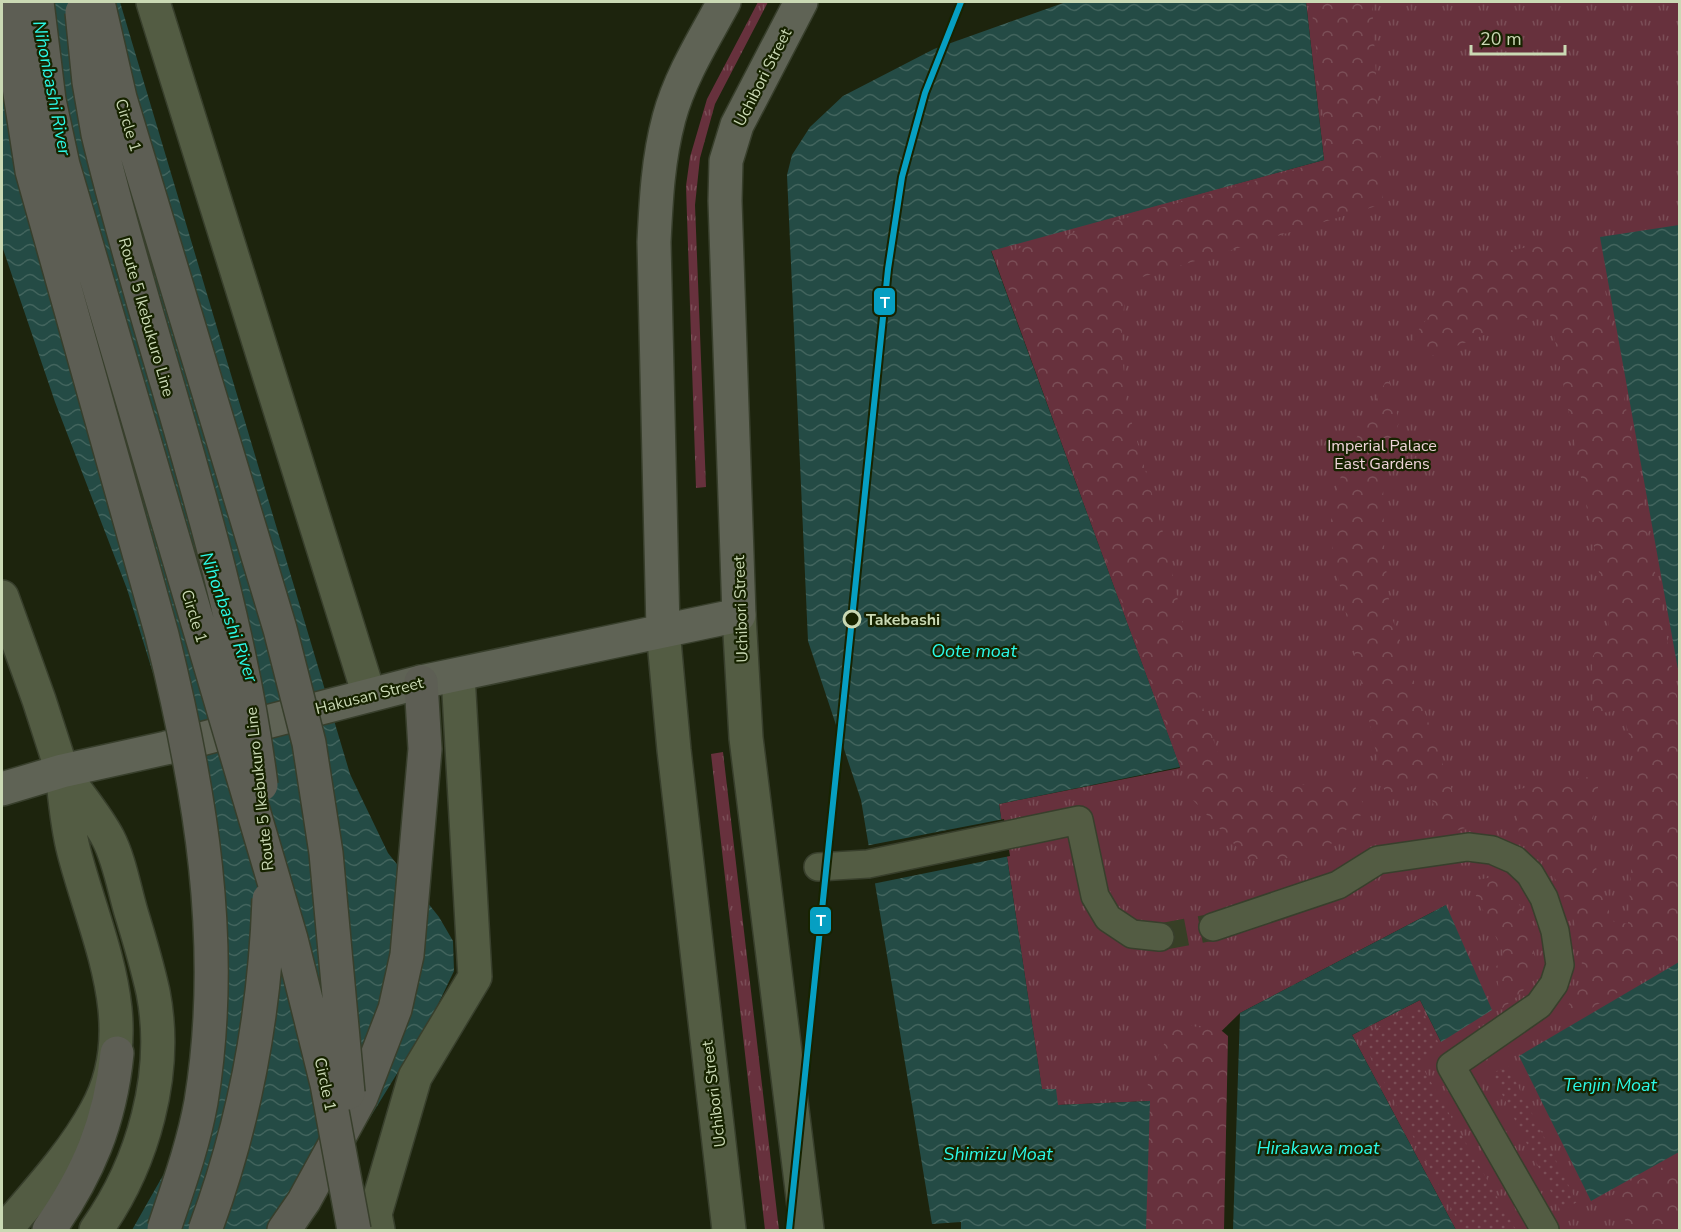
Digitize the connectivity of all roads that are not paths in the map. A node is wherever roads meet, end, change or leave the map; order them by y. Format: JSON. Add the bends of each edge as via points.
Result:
{"nodes":[{"id":1,"x":14,"y":2,"type":"edge"},
{"id":2,"x":37,"y":2,"type":"edge"},
{"id":3,"x":81,"y":2,"type":"edge"},
{"id":4,"x":98,"y":2,"type":"edge"},
{"id":5,"x":153,"y":2,"type":"edge"},
{"id":6,"x":724,"y":2,"type":"edge"},
{"id":7,"x":801,"y":2,"type":"edge"},
{"id":8,"x":2,"y":597,"type":"edge"},
{"id":9,"x":739,"y":615,"type":"junction"},
{"id":10,"x":663,"y":630,"type":"junction"},
{"id":11,"x":458,"y":675,"type":"junction"},
{"id":12,"x":421,"y":682,"type":"junction"},
{"id":13,"x":369,"y":695,"type":"junction"},
{"id":14,"x":62,"y":771,"type":"junction"},
{"id":15,"x":2,"y":789,"type":"edge"},
{"id":16,"x":818,"y":867,"type":"dead end"},
{"id":17,"x":1213,"y":927,"type":"tunnel mouth"},
{"id":18,"x":1160,"y":937,"type":"tunnel mouth"},
{"id":19,"x":117,"y":1053,"type":"junction"},
{"id":20,"x":5,"y":1230,"type":"edge"},
{"id":21,"x":49,"y":1230,"type":"edge"},
{"id":22,"x":96,"y":1230,"type":"edge"},
{"id":23,"x":164,"y":1230,"type":"edge"},
{"id":24,"x":205,"y":1230,"type":"edge"},
{"id":25,"x":284,"y":1230,"type":"edge"},
{"id":26,"x":354,"y":1230,"type":"edge"},
{"id":27,"x":368,"y":1230,"type":"edge"},
{"id":28,"x":378,"y":1230,"type":"edge"},
{"id":29,"x":729,"y":1230,"type":"edge"},
{"id":30,"x":807,"y":1230,"type":"edge"},
{"id":31,"x":1545,"y":1230,"type":"edge"}],
"edges":[{"from":1,"to":23,"type":"highway","bridge":true,"via":[[19,87],[32,171],[162,635],[182,719],[207,861],[212,953],[208,1052],[192,1137]]},
{"from":2,"to":26,"type":"highway","name":"Circle 1","bridge":true,"via":[[49,100],[63,165],[291,939],[327,1084]]},
{"from":3,"to":24,"type":"highway","name":"Route 5 Ikebukuro Line","bridge":true,"via":[[98,134],[234,626],[262,786],[269,897],[261,1010],[244,1105]]},
{"from":4,"to":27,"type":"highway","name":"Circle 1","bridge":true,"via":[[120,98],[280,629],[309,743],[326,853],[345,1069]]},
{"from":5,"to":13,"type":"street"},
{"from":6,"to":10,"type":"main road","name":"Uchibori Street","via":[[678,90],[656,182]]},
{"from":7,"to":9,"type":"main road","name":"Uchibori Street","via":[[737,125],[726,161]]},
{"from":8,"to":14,"type":"street"},
{"from":9,"to":10,"type":"main road","name":"Hakusan Street"},
{"from":9,"to":30,"type":"street","name":"Uchibori Street","via":[[746,738]]},
{"from":10,"to":11,"type":"main road","name":"Hakusan Street"},
{"from":10,"to":29,"type":"street","name":"Uchibori Street"},
{"from":11,"to":12,"type":"main road","name":"Hakusan Street"},
{"from":11,"to":28,"type":"street","via":[[475,977],[415,1077],[375,1214]]},
{"from":12,"to":13,"type":"main road","name":"Hakusan Street"},
{"from":12,"to":25,"type":"highway","via":[[424,757],[407,955],[395,1009],[361,1097]]},
{"from":13,"to":14,"type":"main road","name":"Hakusan Street","bridge":true},
{"from":14,"to":15,"type":"main road","name":"Hakusan Street"},
{"from":14,"to":19,"type":"street","via":[[72,843],[114,992]]},
{"from":14,"to":22,"type":"street","via":[[110,843],[153,993],[158,1033],[149,1112],[139,1150],[124,1185]]},
{"from":16,"to":18,"type":"street","via":[[868,864],[1079,820],[1095,896],[1108,918],[1132,934]]},
{"from":17,"to":31,"type":"street","via":[[1338,885],[1378,860],[1468,847],[1492,850],[1515,860],[1530,874],[1544,898],[1555,931],[1560,965],[1554,984],[1539,1005],[1451,1066]]},
{"from":19,"to":20,"type":"street","via":[[107,1089],[84,1132]]},
{"from":19,"to":21,"type":"highway","via":[[108,1113],[85,1172]]}]}
